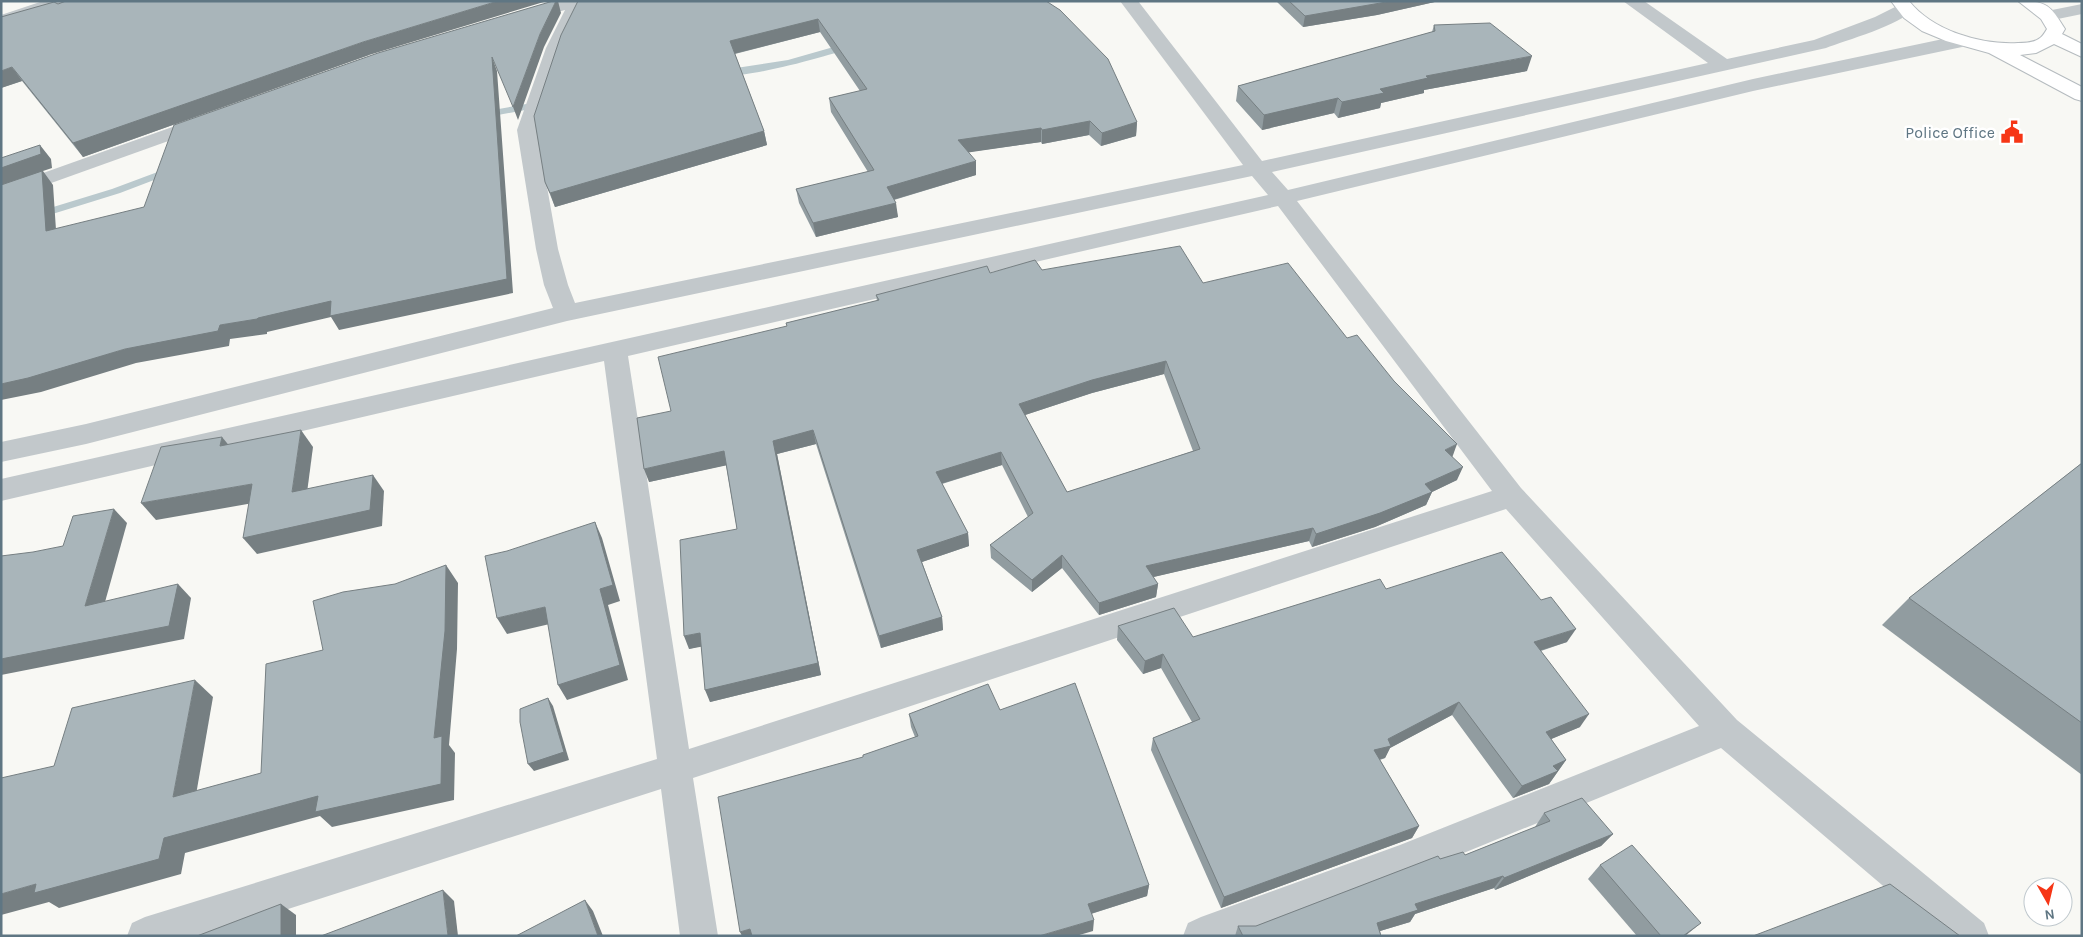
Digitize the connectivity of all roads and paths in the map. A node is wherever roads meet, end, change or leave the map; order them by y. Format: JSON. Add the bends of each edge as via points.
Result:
{"nodes":[{"id":1,"x":62,"y":1,"type":"edge"},
{"id":2,"x":1128,"y":1,"type":"edge"},
{"id":3,"x":1632,"y":1,"type":"edge"},
{"id":4,"x":2027,"y":1,"type":"edge"},
{"id":5,"x":580,"y":2,"type":"edge"},
{"id":6,"x":1902,"y":5,"type":"edge"},
{"id":7,"x":2082,"y":9,"type":"edge"},
{"id":8,"x":2048,"y":16,"type":"junction"},
{"id":9,"x":1,"y":21,"type":"edge"},
{"id":10,"x":508,"y":21,"type":"edge"},
{"id":11,"x":2054,"y":37,"type":"junction"},
{"id":12,"x":1962,"y":41,"type":"junction"},
{"id":13,"x":1992,"y":47,"type":"junction"},
{"id":14,"x":2082,"y":51,"type":"edge"},
{"id":15,"x":1724,"y":65,"type":"junction"},
{"id":16,"x":2082,"y":95,"type":"edge"},
{"id":17,"x":226,"y":114,"type":"edge"},
{"id":18,"x":1257,"y":169,"type":"junction"},
{"id":19,"x":1,"y":195,"type":"edge"},
{"id":20,"x":1284,"y":198,"type":"junction"},
{"id":21,"x":567,"y":313,"type":"junction"},
{"id":22,"x":615,"y":351,"type":"junction"},
{"id":23,"x":1,"y":452,"type":"edge"},
{"id":24,"x":1,"y":490,"type":"edge"},
{"id":25,"x":1511,"y":496,"type":"junction"},
{"id":26,"x":1725,"y":731,"type":"junction"},
{"id":27,"x":674,"y":769,"type":"junction"},
{"id":28,"x":145,"y":936,"type":"edge"},
{"id":29,"x":699,"y":936,"type":"edge"},
{"id":30,"x":1201,"y":936,"type":"edge"},
{"id":31,"x":1971,"y":936,"type":"edge"}],
"edges":[{"from":1,"to":9,"type":"street"},
{"from":2,"to":18,"type":"street"},
{"from":3,"to":15,"type":"street"},
{"from":4,"to":8,"type":"main road"},
{"from":5,"to":10,"type":"street"},
{"from":5,"to":21,"type":"street","via":[[555,48],[527,130],[547,249]]},
{"from":6,"to":12,"type":"main road","via":[[1917,21]]},
{"from":6,"to":15,"type":"street","via":[[1881,21],[1819,44]]},
{"from":7,"to":8,"type":"street"},
{"from":8,"to":11,"type":"main road","via":[[2056,28]]},
{"from":11,"to":13,"type":"main road","via":[[2033,48]]},
{"from":11,"to":14,"type":"main road"},
{"from":12,"to":13,"type":"main road"},
{"from":12,"to":20,"type":"street","via":[[1753,85]]},
{"from":13,"to":16,"type":"main road"},
{"from":15,"to":18,"type":"street"},
{"from":17,"to":19,"type":"street"},
{"from":18,"to":20,"type":"street"},
{"from":18,"to":21,"type":"street"},
{"from":20,"to":22,"type":"street"},
{"from":20,"to":25,"type":"street"},
{"from":21,"to":23,"type":"street","via":[[86,434]]},
{"from":22,"to":24,"type":"street"},
{"from":22,"to":27,"type":"street"},
{"from":25,"to":26,"type":"street"},
{"from":25,"to":27,"type":"street"},
{"from":26,"to":30,"type":"street","via":[[1400,862]]},
{"from":26,"to":31,"type":"street"},
{"from":27,"to":28,"type":"street"},
{"from":27,"to":29,"type":"street"}]}
